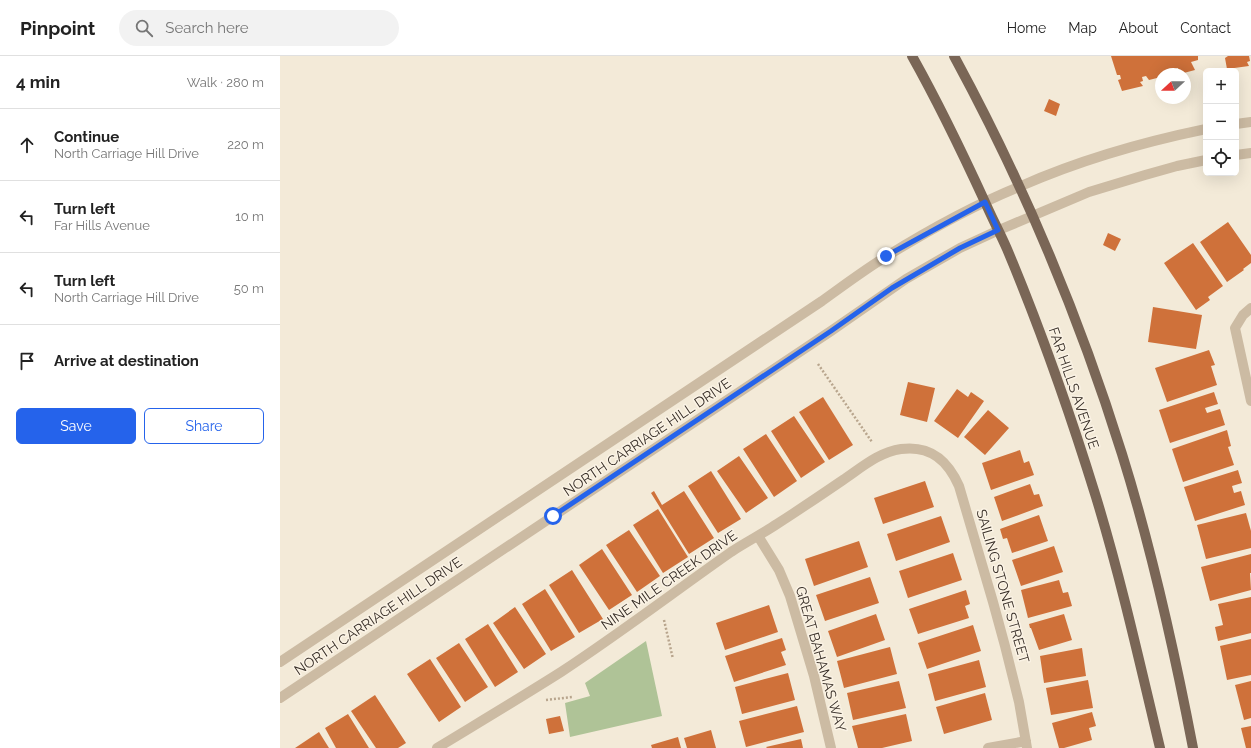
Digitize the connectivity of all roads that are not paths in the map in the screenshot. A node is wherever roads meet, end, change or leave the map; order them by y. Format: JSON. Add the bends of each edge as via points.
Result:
{"nodes":[{"id":1,"x":912,"y":56,"type":"edge"},
{"id":2,"x":954,"y":56,"type":"edge"},
{"id":3,"x":1251,"y":122,"type":"edge"},
{"id":4,"x":1239,"y":124,"type":"edge"},
{"id":5,"x":1203,"y":130,"type":"edge"},
{"id":6,"x":1251,"y":153,"type":"edge"},
{"id":7,"x":1239,"y":155,"type":"edge"},
{"id":8,"x":1203,"y":161,"type":"edge"},
{"id":9,"x":1020,"y":186,"type":"junction"},
{"id":10,"x":985,"y":202,"type":"junction"},
{"id":11,"x":1033,"y":215,"type":"junction"},
{"id":12,"x":998,"y":230,"type":"junction"},
{"id":13,"x":1247,"y":312,"type":"edge"},
{"id":14,"x":1251,"y":401,"type":"edge"},
{"id":15,"x":922,"y":449,"type":"joint"},
{"id":16,"x":758,"y":536,"type":"junction"},
{"id":17,"x":280,"y":662,"type":"edge"},
{"id":18,"x":280,"y":698,"type":"edge"},
{"id":19,"x":1027,"y":745,"type":"edge"},
{"id":20,"x":437,"y":748,"type":"edge"},
{"id":21,"x":831,"y":748,"type":"edge"},
{"id":22,"x":988,"y":748,"type":"edge"},
{"id":23,"x":1160,"y":748,"type":"edge"},
{"id":24,"x":1193,"y":748,"type":"edge"}],
"edges":[{"from":1,"to":10,"type":"main road","name":"FAR HILLS AVENUE","via":[[941,109]]},
{"from":2,"to":9,"type":"main road","name":"FAR HILLS AVENUE"},
{"from":3,"to":4,"type":"street"},
{"from":5,"to":9,"type":"street","name":"NORTH CARRIAGE HILL DRIVE","via":[[1110,154]]},
{"from":6,"to":7,"type":"street"},
{"from":8,"to":11,"type":"street","name":"NORTH CARRIAGE HILL DRIVE","via":[[1089,192]]},
{"from":9,"to":10,"type":"street","name":"NORTH CARRIAGE HILL DRIVE"},
{"from":9,"to":11,"type":"main road","name":"FAR HILLS AVENUE"},
{"from":10,"to":12,"type":"main road","name":"FAR HILLS AVENUE"},
{"from":10,"to":17,"type":"street","name":"NORTH CARRIAGE HILL DRIVE","via":[[868,268]]},
{"from":11,"to":12,"type":"street","name":"NORTH CARRIAGE HILL DRIVE"},
{"from":11,"to":24,"type":"main road","name":"FAR HILLS AVENUE","via":[[1077,321],[1122,454],[1164,609]]},
{"from":12,"to":18,"type":"street","name":"NORTH CARRIAGE HILL DRIVE","via":[[960,248],[892,288]]},
{"from":12,"to":23,"type":"main road","name":"FAR HILLS AVENUE","via":[[1058,380],[1096,498],[1140,660]]},
{"from":13,"to":14,"type":"street","via":[[1235,328]]},
{"from":15,"to":16,"type":"street","name":"NINE MILE CREEK DRIVE","via":[[900,449],[882,455]]},
{"from":15,"to":19,"type":"street","name":"SAILING STONE STREET","via":[[944,462],[959,486],[1005,646]]},
{"from":16,"to":20,"type":"street","name":"NINE MILE CREEK DRIVE","via":[[561,672]]},
{"from":16,"to":21,"type":"street","name":"GREAT BAHAMAS WAY","via":[[779,570],[790,596],[814,676]]},
{"from":19,"to":22,"type":"street"}]}
